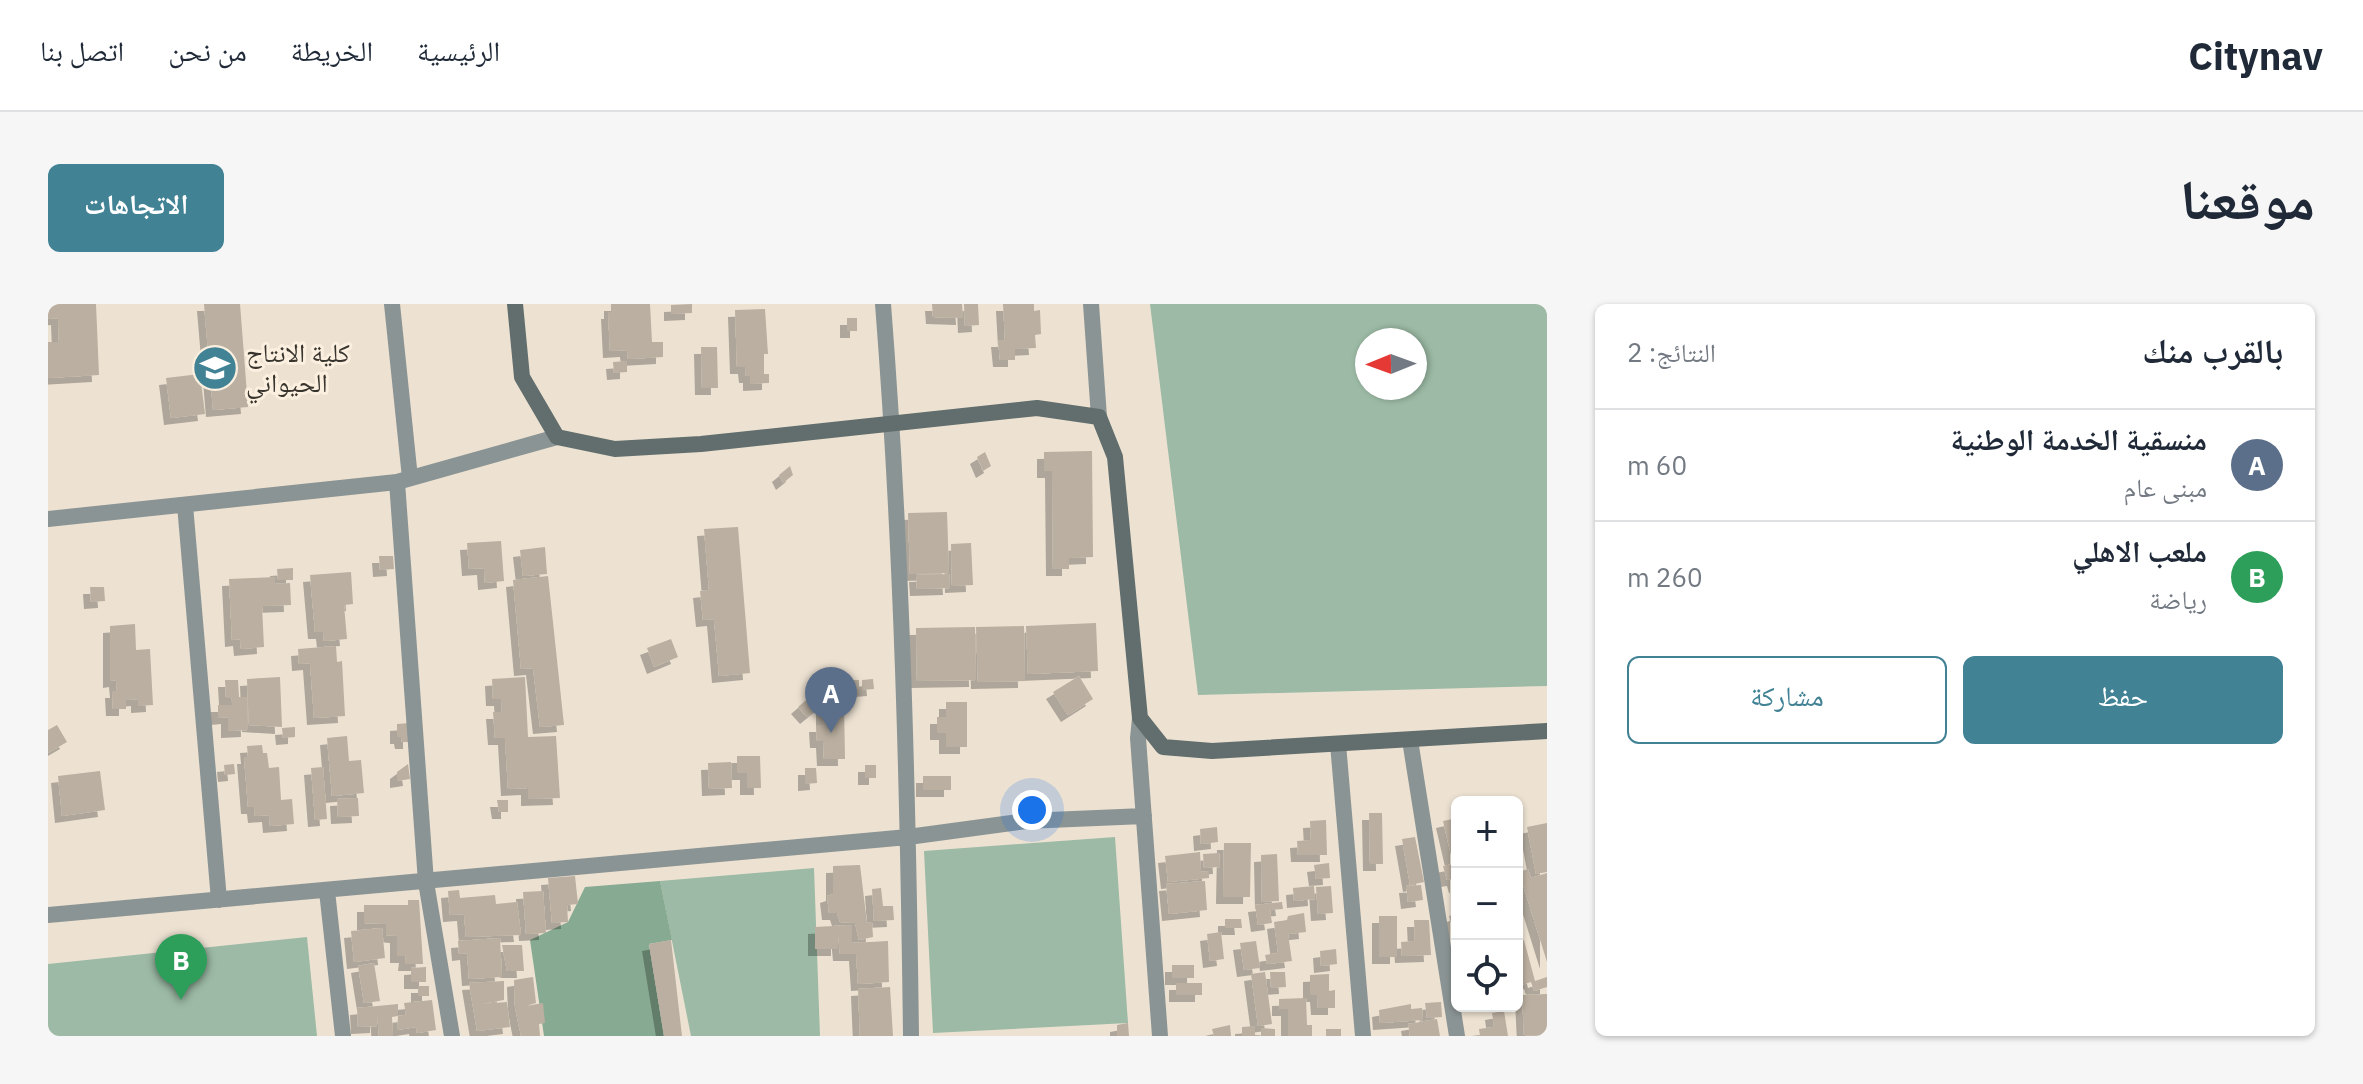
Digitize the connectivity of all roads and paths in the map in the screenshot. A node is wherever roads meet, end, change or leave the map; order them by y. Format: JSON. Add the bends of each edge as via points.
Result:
{"nodes":[{"id":1,"x":392,"y":304,"type":"edge"},
{"id":2,"x":515,"y":304,"type":"edge"},
{"id":3,"x":883,"y":304,"type":"edge"},
{"id":4,"x":1091,"y":304,"type":"edge"},
{"id":5,"x":1099,"y":417,"type":"junction"},
{"id":6,"x":893,"y":424,"type":"junction"},
{"id":7,"x":557,"y":437,"type":"junction"},
{"id":8,"x":403,"y":480,"type":"junction"},
{"id":9,"x":185,"y":505,"type":"junction"},
{"id":10,"x":48,"y":519,"type":"edge"},
{"id":11,"x":1140,"y":718,"type":"junction"},
{"id":12,"x":1547,"y":731,"type":"edge"},
{"id":13,"x":1410,"y":740,"type":"junction"},
{"id":14,"x":1338,"y":744,"type":"junction"},
{"id":15,"x":1144,"y":816,"type":"junction"},
{"id":16,"x":908,"y":837,"type":"junction"},
{"id":17,"x":426,"y":882,"type":"junction"},
{"id":18,"x":327,"y":891,"type":"junction"},
{"id":19,"x":219,"y":900,"type":"junction"},
{"id":20,"x":48,"y":915,"type":"edge"},
{"id":21,"x":343,"y":1036,"type":"edge"},
{"id":22,"x":452,"y":1036,"type":"edge"},
{"id":23,"x":911,"y":1036,"type":"edge"},
{"id":24,"x":1160,"y":1036,"type":"edge"},
{"id":25,"x":1363,"y":1036,"type":"edge"},
{"id":26,"x":1457,"y":1036,"type":"edge"}],
"edges":[{"from":1,"to":8,"type":"street"},
{"from":2,"to":7,"type":"street","via":[[522,377]]},
{"from":3,"to":6,"type":"street"},
{"from":4,"to":5,"type":"street"},
{"from":5,"to":6,"type":"street","via":[[1037,408]]},
{"from":5,"to":11,"type":"street","via":[[1115,457]]},
{"from":6,"to":7,"type":"street","via":[[615,449]]},
{"from":6,"to":16,"type":"street"},
{"from":7,"to":8,"type":"street"},
{"from":8,"to":9,"type":"street"},
{"from":8,"to":17,"type":"street"},
{"from":9,"to":10,"type":"street"},
{"from":9,"to":19,"type":"street"},
{"from":11,"to":14,"type":"street","via":[[1163,747],[1212,751]]},
{"from":11,"to":15,"type":"street"},
{"from":12,"to":13,"type":"street"},
{"from":13,"to":14,"type":"street"},
{"from":13,"to":26,"type":"street"},
{"from":14,"to":25,"type":"street"},
{"from":15,"to":16,"type":"street","via":[[1026,821]]},
{"from":15,"to":24,"type":"street"},
{"from":16,"to":17,"type":"street"},
{"from":16,"to":23,"type":"street"},
{"from":17,"to":18,"type":"street"},
{"from":17,"to":22,"type":"street"},
{"from":18,"to":19,"type":"street"},
{"from":18,"to":21,"type":"street"},
{"from":19,"to":20,"type":"street"}]}
